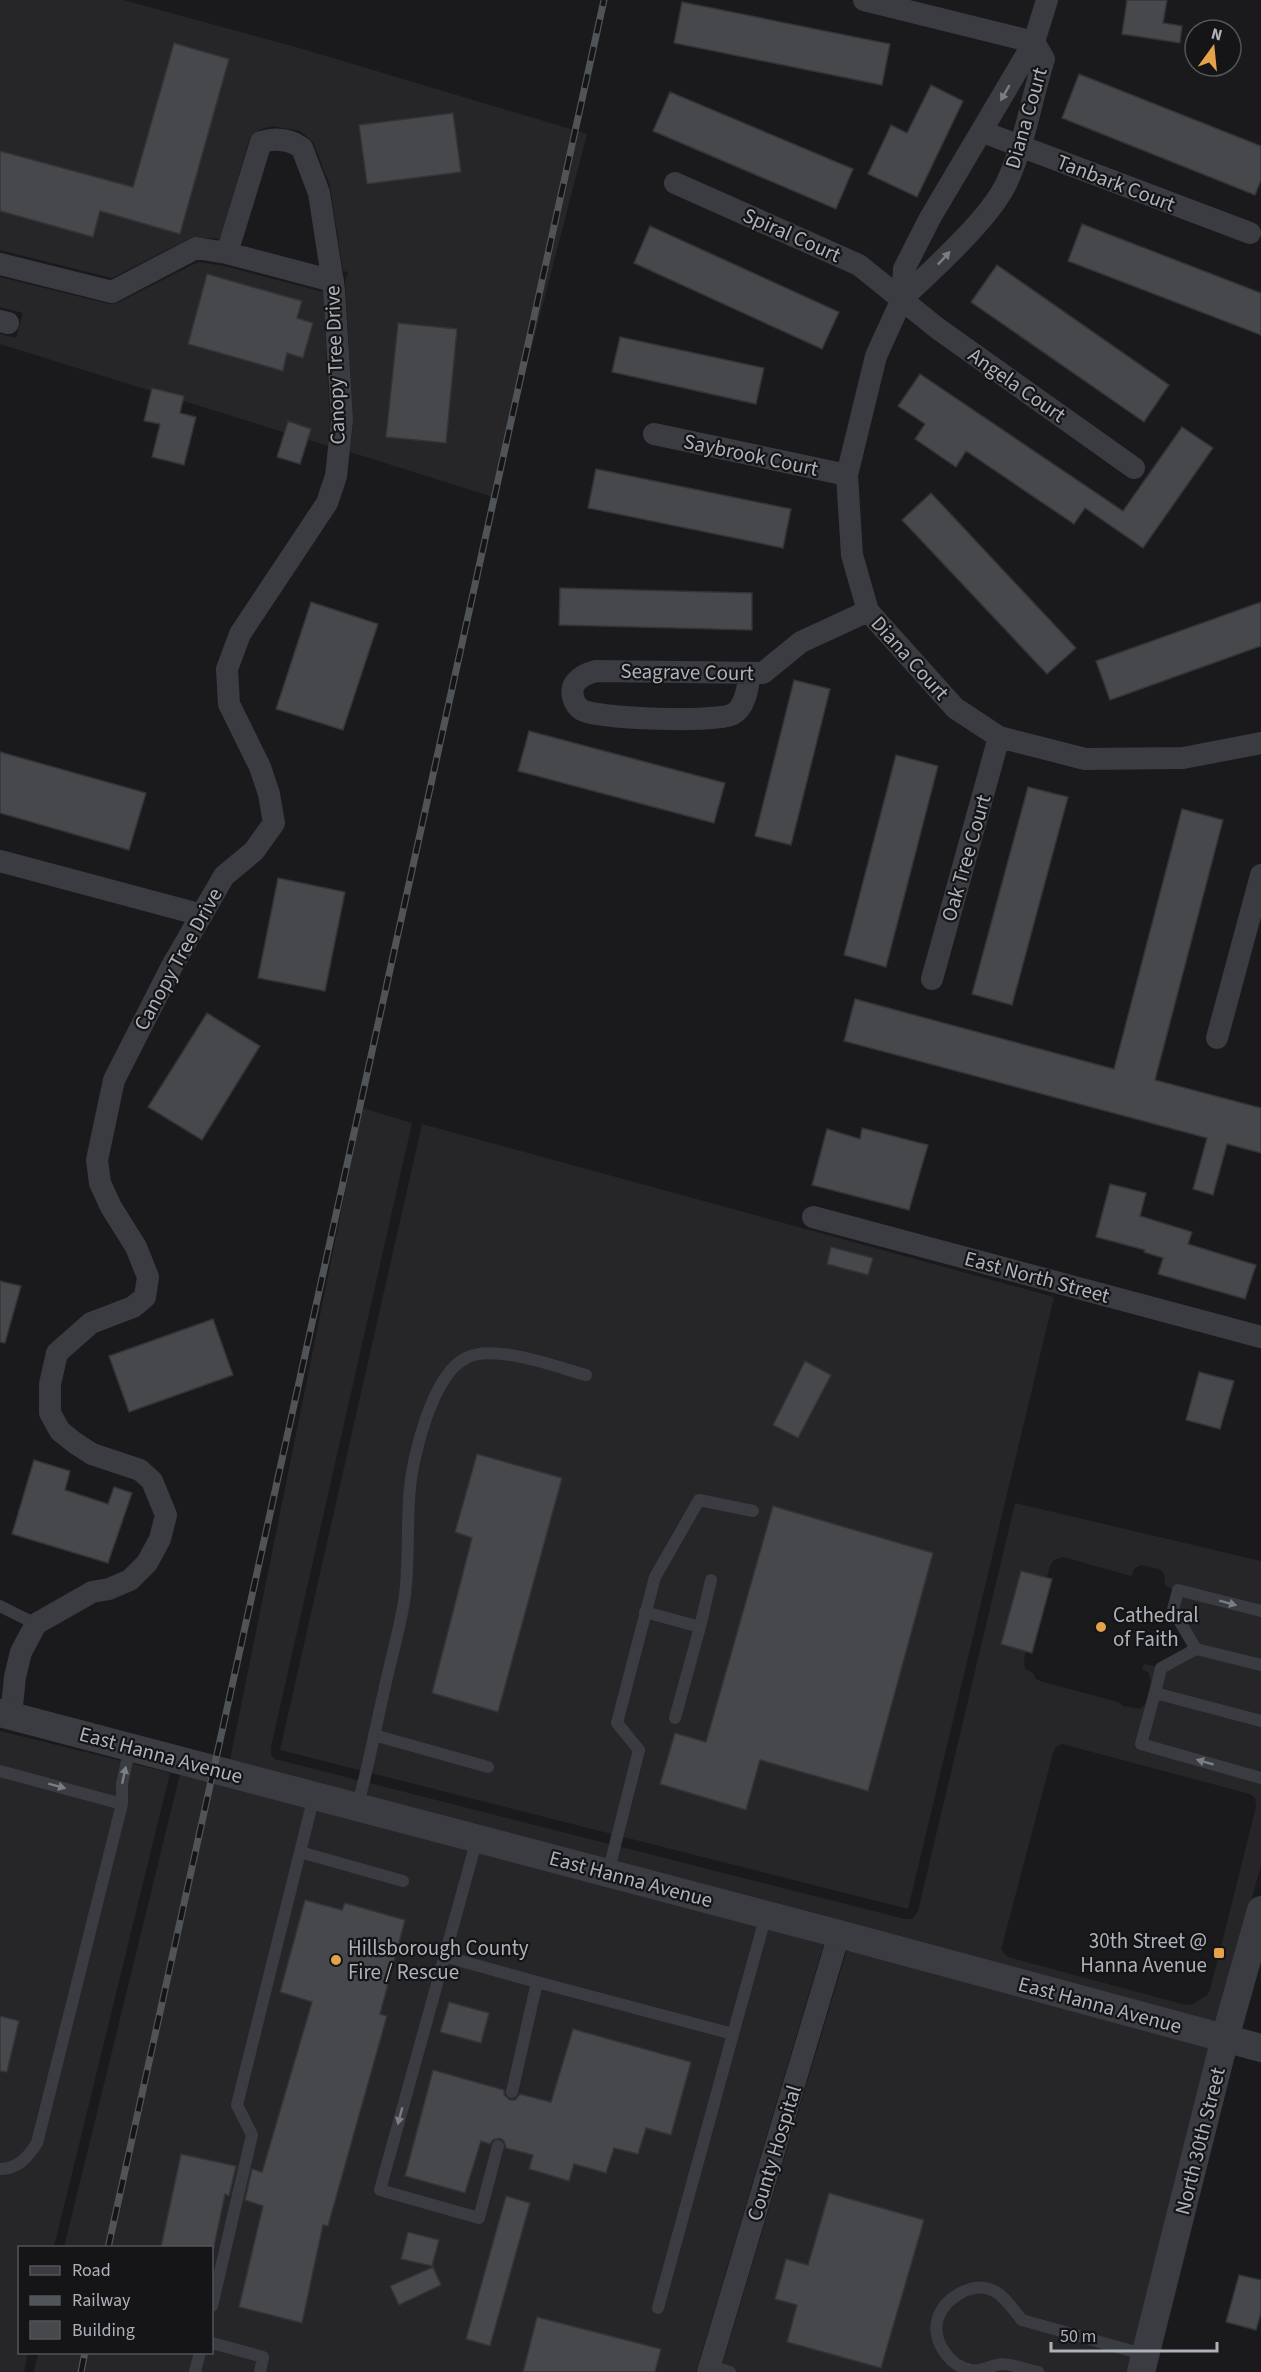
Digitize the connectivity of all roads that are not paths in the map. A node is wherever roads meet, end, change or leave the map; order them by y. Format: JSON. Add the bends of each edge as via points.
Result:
{"nodes":[{"id":1,"x":864,"y":0,"type":"edge"},
{"id":2,"x":1047,"y":0,"type":"edge"},
{"id":3,"x":1034,"y":42,"type":"junction"},
{"id":4,"x":983,"y":132,"type":"junction"},
{"id":5,"x":1021,"y":147,"type":"junction"},
{"id":6,"x":675,"y":183,"type":"dead end"},
{"id":7,"x":1250,"y":233,"type":"dead end"},
{"id":8,"x":227,"y":253,"type":"junction"},
{"id":9,"x":0,"y":264,"type":"edge"},
{"id":10,"x":333,"y":281,"type":"junction"},
{"id":11,"x":902,"y":299,"type":"junction"},
{"id":12,"x":654,"y":434,"type":"dead end"},
{"id":13,"x":1134,"y":468,"type":"dead end"},
{"id":14,"x":848,"y":475,"type":"junction"},
{"id":15,"x":868,"y":611,"type":"junction"},
{"id":16,"x":750,"y":673,"type":"junction"},
{"id":17,"x":999,"y":737,"type":"junction"},
{"id":18,"x":1261,"y":743,"type":"edge"},
{"id":19,"x":0,"y":861,"type":"edge"},
{"id":20,"x":1261,"y":875,"type":"edge"},
{"id":21,"x":202,"y":915,"type":"junction"},
{"id":22,"x":932,"y":979,"type":"dead end"},
{"id":23,"x":1217,"y":1038,"type":"dead end"},
{"id":24,"x":813,"y":1217,"type":"dead end"},
{"id":25,"x":1261,"y":1337,"type":"edge"},
{"id":26,"x":586,"y":1375,"type":"dead end"},
{"id":27,"x":753,"y":1511,"type":"dead end"},
{"id":28,"x":711,"y":1580,"type":"dead end"},
{"id":29,"x":0,"y":1606,"type":"edge"},
{"id":30,"x":1261,"y":1611,"type":"edge"},
{"id":31,"x":645,"y":1612,"type":"junction"},
{"id":32,"x":36,"y":1624,"type":"junction"},
{"id":33,"x":700,"y":1627,"type":"junction"},
{"id":34,"x":1196,"y":1649,"type":"junction"},
{"id":35,"x":1261,"y":1665,"type":"edge"},
{"id":36,"x":1155,"y":1693,"type":"junction"},
{"id":37,"x":5,"y":1714,"type":"edge"},
{"id":38,"x":675,"y":1718,"type":"dead end"},
{"id":39,"x":1261,"y":1721,"type":"edge"},
{"id":40,"x":374,"y":1735,"type":"junction"},
{"id":41,"x":130,"y":1747,"type":"junction"},
{"id":42,"x":488,"y":1767,"type":"dead end"},
{"id":43,"x":0,"y":1771,"type":"edge"},
{"id":44,"x":1261,"y":1778,"type":"edge"},
{"id":45,"x":314,"y":1796,"type":"junction"},
{"id":46,"x":122,"y":1804,"type":"junction"},
{"id":47,"x":357,"y":1807,"type":"junction"},
{"id":48,"x":477,"y":1839,"type":"junction"},
{"id":49,"x":300,"y":1852,"type":"junction"},
{"id":50,"x":608,"y":1873,"type":"junction"},
{"id":51,"x":403,"y":1881,"type":"dead end"},
{"id":52,"x":1261,"y":1910,"type":"edge"},
{"id":53,"x":766,"y":1915,"type":"junction"},
{"id":54,"x":839,"y":1934,"type":"junction"},
{"id":55,"x":443,"y":1956,"type":"junction"},
{"id":56,"x":537,"y":1982,"type":"junction"},
{"id":57,"x":733,"y":2034,"type":"junction"},
{"id":58,"x":1225,"y":2038,"type":"junction"},
{"id":59,"x":1261,"y":2048,"type":"edge"},
{"id":60,"x":512,"y":2092,"type":"dead end"},
{"id":61,"x":498,"y":2146,"type":"dead end"},
{"id":62,"x":0,"y":2169,"type":"edge"},
{"id":63,"x":213,"y":2302,"type":"edge"},
{"id":64,"x":658,"y":2308,"type":"dead end"},
{"id":65,"x":213,"y":2343,"type":"edge"},
{"id":66,"x":200,"y":2354,"type":"edge"},
{"id":67,"x":1143,"y":2363,"type":"edge"},
{"id":68,"x":716,"y":2370,"type":"edge"},
{"id":69,"x":195,"y":2372,"type":"edge"},
{"id":70,"x":260,"y":2372,"type":"edge"},
{"id":71,"x":1038,"y":2372,"type":"edge"}],
"edges":[{"from":1,"to":3,"type":"street"},
{"from":2,"to":3,"type":"street","name":"Diana Court"},
{"from":3,"to":4,"type":"street","name":"Diana Court","one_way":true},
{"from":3,"to":5,"type":"street","name":"Diana Court","via":[[1044,59]]},
{"from":4,"to":5,"type":"street","name":"Tanbark Court"},
{"from":4,"to":11,"type":"street","name":"Diana Court","via":[[904,269]]},
{"from":5,"to":7,"type":"street","name":"Tanbark Court"},
{"from":11,"to":5,"type":"street","name":"Diana Court","one_way":true,"via":[[984,216],[1006,185]]},
{"from":6,"to":11,"type":"street","name":"Spiral Court","via":[[859,265]]},
{"from":8,"to":9,"type":"street","via":[[196,248],[112,292]]},
{"from":8,"to":10,"type":"street"},
{"from":8,"to":10,"type":"street","name":"Canopy Tree Drive","via":[[261,142],[290,141],[303,148],[319,193]]},
{"from":10,"to":21,"type":"street","name":"Canopy Tree Drive","via":[[342,420],[336,476],[327,503],[240,634],[227,669],[229,704],[260,767],[274,823],[254,851],[224,876]]},
{"from":11,"to":13,"type":"street","name":"Angela Court"},
{"from":11,"to":14,"type":"street","name":"Diana Court","via":[[876,356]]},
{"from":12,"to":14,"type":"street","name":"Saybrook Court"},
{"from":14,"to":15,"type":"street","name":"Diana Court","via":[[852,555]]},
{"from":15,"to":16,"type":"street","name":"Seagrave Court","via":[[801,642],[763,673]]},
{"from":15,"to":17,"type":"street","name":"Diana Court","via":[[955,708]]},
{"from":16,"to":16,"type":"street","name":"Seagrave Court","via":[[596,671],[585,674],[572,688],[574,701],[581,710],[633,719],[718,718],[734,714],[742,705]]},
{"from":17,"to":18,"type":"street","name":"Diana Court","via":[[1085,759],[1183,758]]},
{"from":17,"to":22,"type":"street","name":"Oak Tree Court"},
{"from":19,"to":21,"type":"street"},
{"from":20,"to":23,"type":"street"},
{"from":21,"to":32,"type":"street","name":"Canopy Tree Drive","via":[[114,1080],[97,1160],[100,1183],[148,1277],[145,1297],[133,1307],[91,1323],[57,1353],[50,1384],[50,1413],[60,1431],[92,1454],[140,1470],[152,1481],[166,1515],[160,1539],[147,1563],[130,1580],[92,1592]]},
{"from":24,"to":25,"type":"street","name":"East North Street"},
{"from":26,"to":40,"type":"lane","via":[[512,1356],[481,1354],[456,1365],[436,1394],[428,1410],[410,1486],[404,1600]]},
{"from":27,"to":31,"type":"lane","via":[[699,1500],[655,1577]]},
{"from":28,"to":33,"type":"lane"},
{"from":29,"to":32,"type":"lane"},
{"from":34,"to":30,"type":"lane","one_way":true,"via":[[1173,1610],[1178,1590]]},
{"from":31,"to":33,"type":"lane"},
{"from":31,"to":50,"type":"lane","via":[[617,1723],[639,1750]]},
{"from":32,"to":37,"type":"street","via":[[21,1652]]},
{"from":33,"to":38,"type":"lane"},
{"from":34,"to":35,"type":"lane"},
{"from":34,"to":36,"type":"lane","via":[[1161,1668]]},
{"from":36,"to":39,"type":"lane"},
{"from":44,"to":36,"type":"lane","one_way":true,"via":[[1141,1744]]},
{"from":37,"to":41,"type":"street","name":"East Hanna Avenue"},
{"from":40,"to":42,"type":"lane"},
{"from":40,"to":47,"type":"lane"},
{"from":41,"to":45,"type":"street","name":"East Hanna Avenue"},
{"from":46,"to":41,"type":"lane","one_way":true},
{"from":43,"to":46,"type":"lane","one_way":true},
{"from":45,"to":47,"type":"street","name":"East Hanna Avenue"},
{"from":45,"to":49,"type":"lane"},
{"from":46,"to":62,"type":"lane","via":[[37,2143],[25,2161]]},
{"from":47,"to":48,"type":"street","name":"East Hanna Avenue"},
{"from":48,"to":50,"type":"street","name":"East Hanna Avenue"},
{"from":48,"to":55,"type":"lane"},
{"from":49,"to":51,"type":"lane"},
{"from":49,"to":63,"type":"lane","via":[[237,2105],[252,2135]]},
{"from":50,"to":53,"type":"street","name":"East Hanna Avenue"},
{"from":52,"to":58,"type":"street","name":"North 30th Street"},
{"from":53,"to":54,"type":"street","name":"East Hanna Avenue"},
{"from":53,"to":57,"type":"lane"},
{"from":54,"to":58,"type":"street","name":"East Hanna Avenue"},
{"from":54,"to":68,"type":"street","name":"County Hospital"},
{"from":55,"to":56,"type":"lane"},
{"from":55,"to":61,"type":"lane","one_way":true,"via":[[380,2190],[479,2218]]},
{"from":56,"to":57,"type":"lane"},
{"from":56,"to":60,"type":"lane"},
{"from":57,"to":64,"type":"lane"},
{"from":58,"to":59,"type":"street","name":"East Hanna Avenue"},
{"from":58,"to":67,"type":"street","name":"North 30th Street"},
{"from":65,"to":70,"type":"lane","via":[[263,2357]]},
{"from":66,"to":69,"type":"lane"},
{"from":67,"to":71,"type":"lane","via":[[1022,2320],[993,2290],[971,2288],[950,2300],[938,2319],[938,2342],[951,2362],[972,2371],[1004,2364]]}]}
